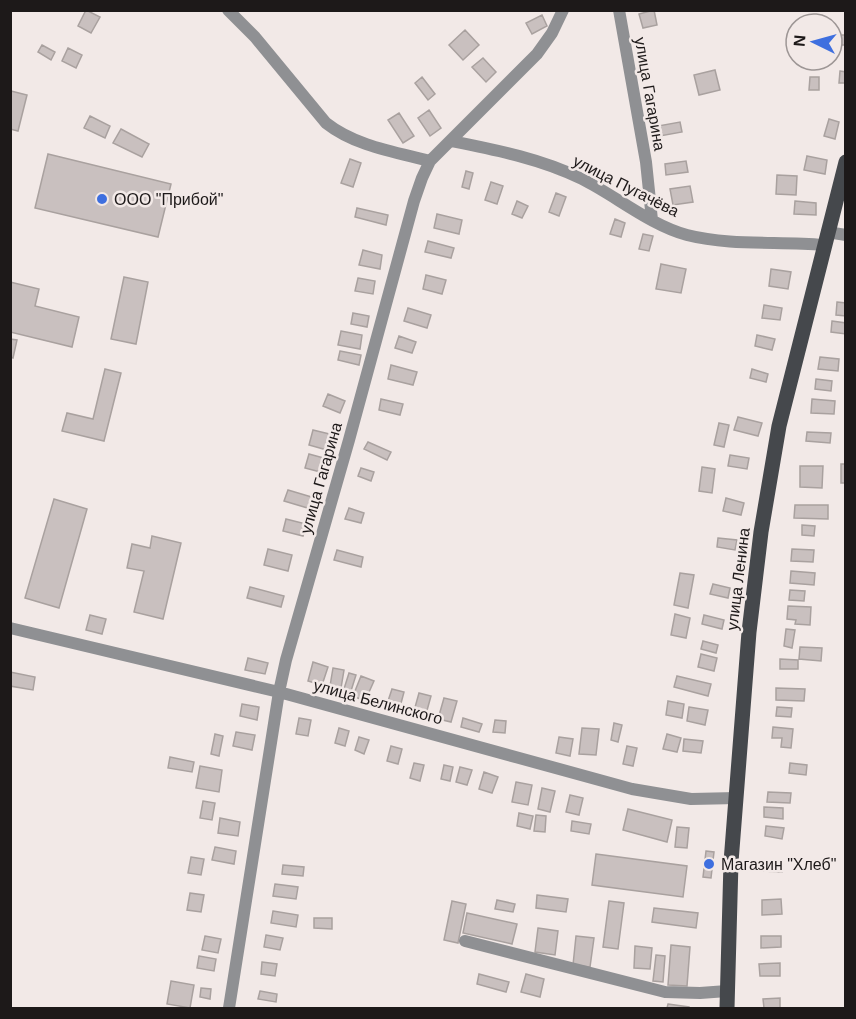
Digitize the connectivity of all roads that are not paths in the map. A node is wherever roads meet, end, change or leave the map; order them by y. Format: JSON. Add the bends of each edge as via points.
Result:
{"nodes":[{"id":1,"x":228,"y":10,"type":"edge"},
{"id":2,"x":563,"y":10,"type":"edge"},
{"id":3,"x":619,"y":10,"type":"edge"},
{"id":4,"x":451,"y":141,"type":"junction"},
{"id":5,"x":430,"y":161,"type":"junction"},
{"id":6,"x":846,"y":162,"type":"edge"},
{"id":7,"x":652,"y":220,"type":"junction"},
{"id":8,"x":846,"y":235,"type":"edge"},
{"id":9,"x":825,"y":238,"type":"junction"},
{"id":10,"x":10,"y":628,"type":"edge"},
{"id":11,"x":279,"y":692,"type":"junction"},
{"id":12,"x":737,"y":798,"type":"junction"},
{"id":13,"x":465,"y":940,"type":"dead end"},
{"id":14,"x":727,"y":991,"type":"junction"},
{"id":15,"x":229,"y":1008,"type":"edge"},
{"id":16,"x":727,"y":1008,"type":"edge"}],
"edges":[{"from":1,"to":5,"type":"street","via":[[336,131]]},
{"from":2,"to":4,"type":"street","name":"улица Гагарина","via":[[537,54]]},
{"from":3,"to":7,"type":"street","name":"улица Гагарина","via":[[646,162]]},
{"from":4,"to":5,"type":"street","name":"улица Гагарина"},
{"from":4,"to":7,"type":"street","name":"улица Пугачёва","via":[[505,152],[582,178]]},
{"from":5,"to":11,"type":"street","name":"улица Гагарина","via":[[414,201]]},
{"from":6,"to":9,"type":"main road","name":"улица Ленина"},
{"from":7,"to":9,"type":"street","name":"улица Пугачёва","via":[[686,235],[734,241]]},
{"from":8,"to":9,"type":"street","name":"улица Пугачёва"},
{"from":9,"to":12,"type":"main road","name":"улица Ленина","via":[[779,426],[761,531]]},
{"from":10,"to":11,"type":"street","name":"улица Белинского"},
{"from":11,"to":12,"type":"street","name":"улица Белинского","via":[[632,789],[691,799]]},
{"from":11,"to":15,"type":"street","name":"улица Гагарина"},
{"from":12,"to":14,"type":"main road","name":"улица Ленина"},
{"from":13,"to":14,"type":"street","via":[[664,992]]},
{"from":14,"to":16,"type":"main road","name":"улица Ленина"}]}
